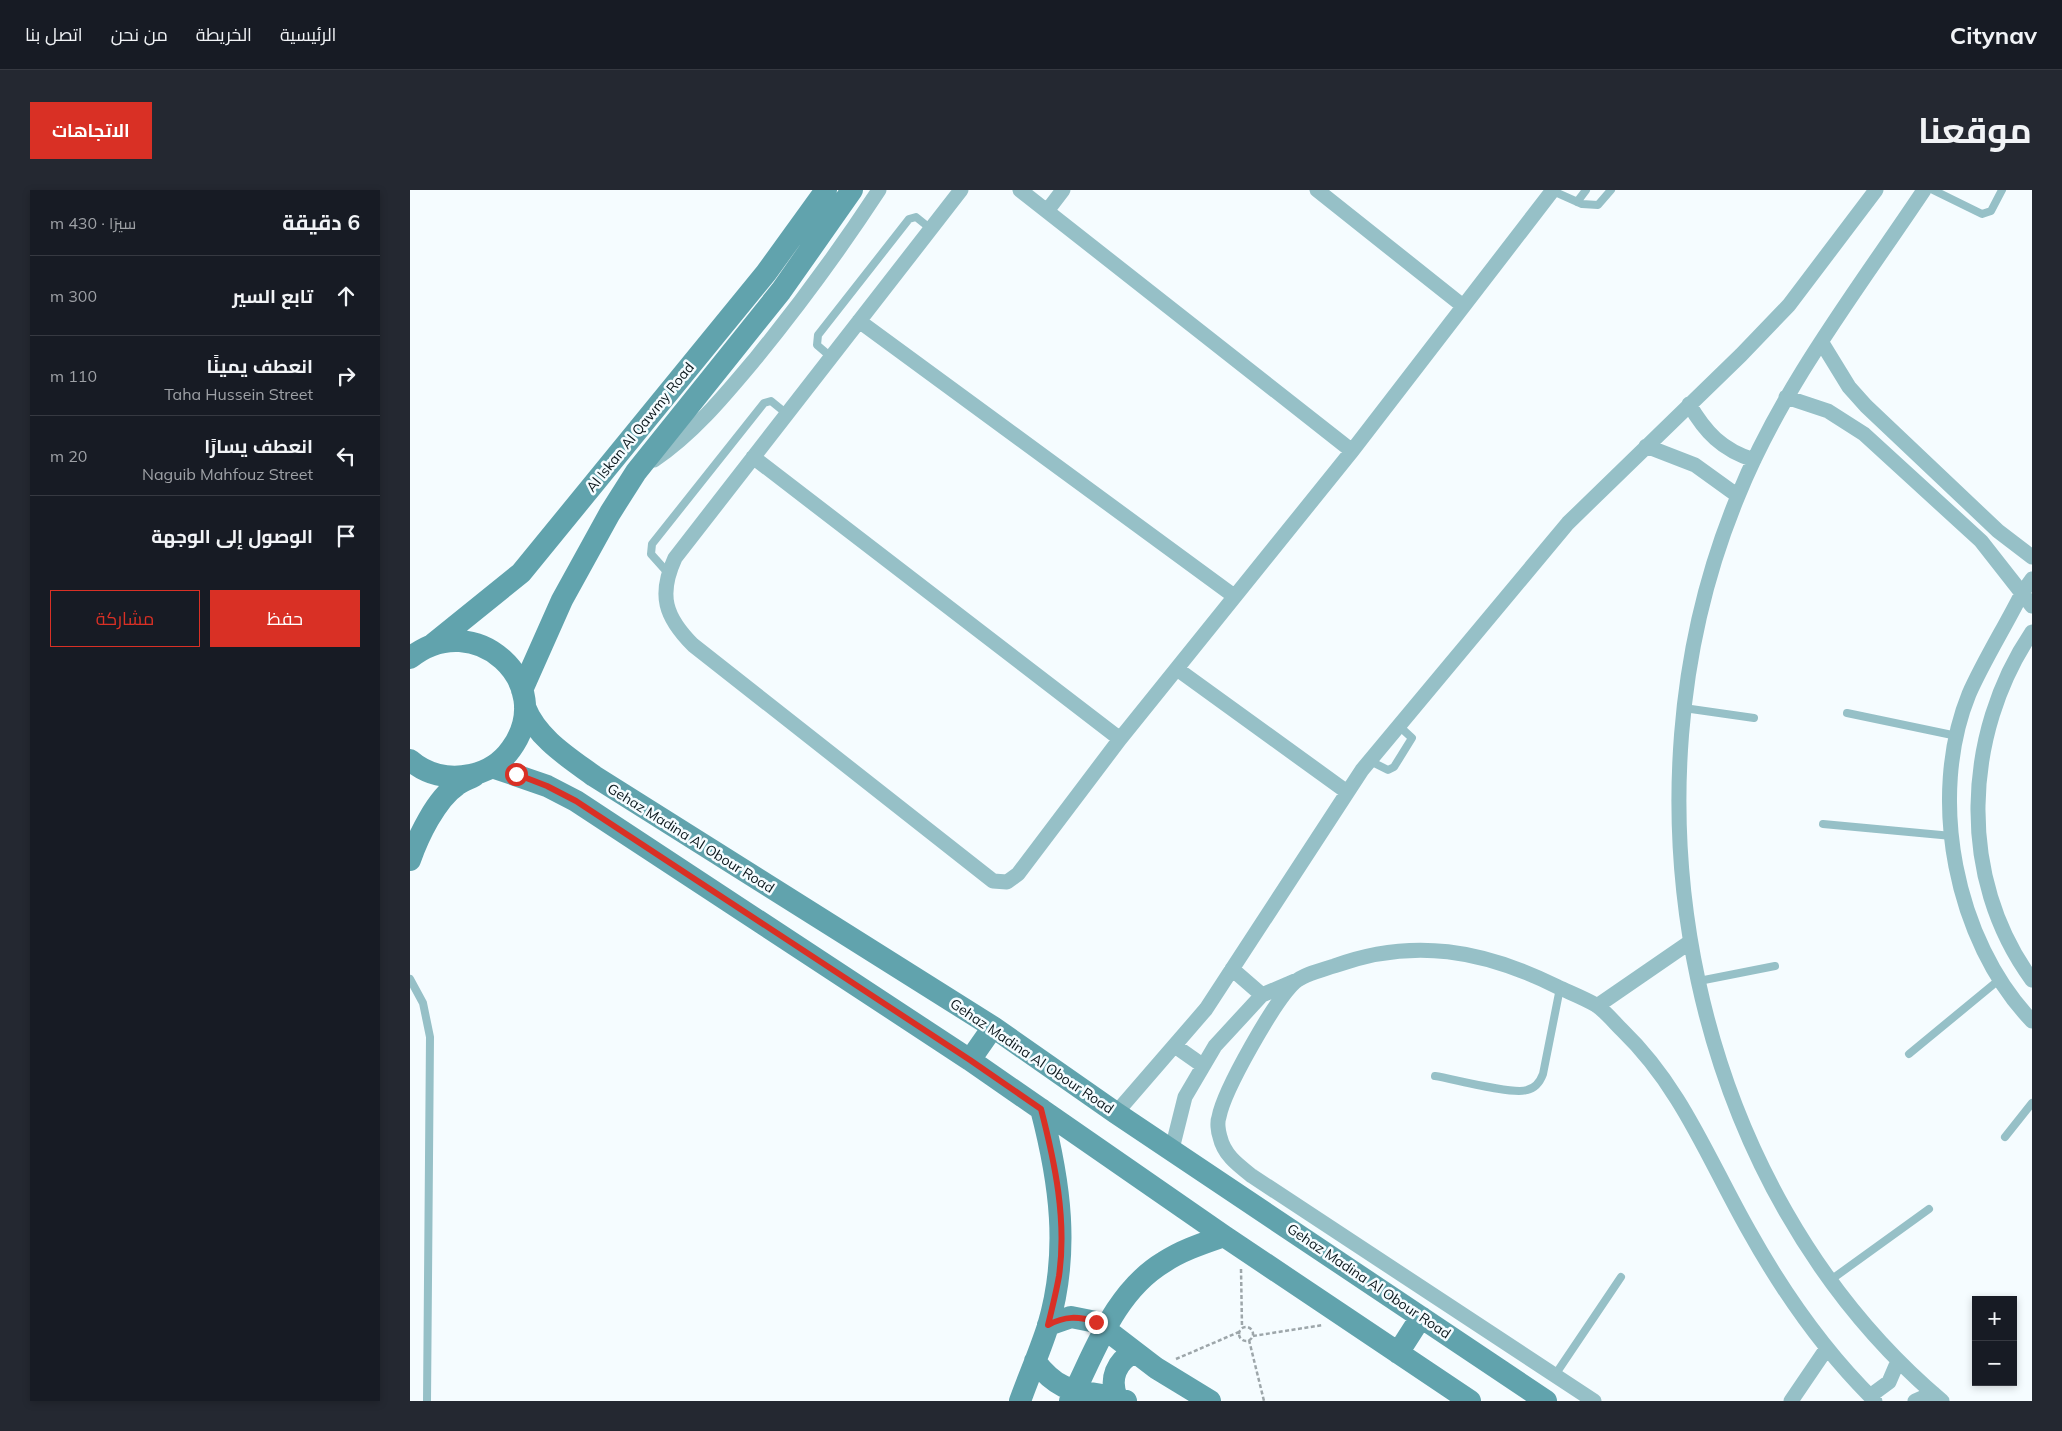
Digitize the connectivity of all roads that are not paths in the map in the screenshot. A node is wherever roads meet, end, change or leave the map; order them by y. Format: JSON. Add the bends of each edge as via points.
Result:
{"nodes":[{"id":1,"x":826,"y":190,"type":"edge"},
{"id":2,"x":852,"y":190,"type":"edge"},
{"id":3,"x":879,"y":190,"type":"edge"},
{"id":4,"x":961,"y":190,"type":"edge"},
{"id":5,"x":1020,"y":190,"type":"edge"},
{"id":6,"x":1064,"y":190,"type":"edge"},
{"id":7,"x":1317,"y":190,"type":"edge"},
{"id":8,"x":1553,"y":190,"type":"edge"},
{"id":9,"x":1586,"y":190,"type":"edge"},
{"id":10,"x":1612,"y":190,"type":"edge"},
{"id":11,"x":1876,"y":190,"type":"edge"},
{"id":12,"x":1924,"y":190,"type":"edge"},
{"id":13,"x":1933,"y":190,"type":"edge"},
{"id":14,"x":2002,"y":190,"type":"edge"},
{"id":15,"x":1577,"y":202,"type":"junction"},
{"id":16,"x":1047,"y":211,"type":"junction"},
{"id":17,"x":931,"y":229,"type":"junction"},
{"id":18,"x":1463,"y":306,"type":"junction"},
{"id":19,"x":859,"y":321,"type":"junction"},
{"id":20,"x":1822,"y":343,"type":"junction"},
{"id":21,"x":831,"y":357,"type":"junction"},
{"id":22,"x":1786,"y":397,"type":"junction"},
{"id":23,"x":1689,"y":404,"type":"junction"},
{"id":24,"x":787,"y":414,"type":"junction"},
{"id":25,"x":1646,"y":446,"type":"junction"},
{"id":26,"x":1352,"y":451,"type":"junction"},
{"id":27,"x":753,"y":457,"type":"junction"},
{"id":28,"x":1754,"y":460,"type":"junction"},
{"id":29,"x":636,"y":472,"type":"junction"},
{"id":30,"x":1738,"y":496,"type":"junction"},
{"id":31,"x":2032,"y":557,"type":"edge"},
{"id":32,"x":668,"y":573,"type":"junction"},
{"id":33,"x":2032,"y":579,"type":"edge"},
{"id":34,"x":2022,"y":593,"type":"junction"},
{"id":35,"x":1234,"y":596,"type":"junction"},
{"id":36,"x":2032,"y":606,"type":"edge"},
{"id":37,"x":2032,"y":632,"type":"edge"},
{"id":38,"x":418,"y":650,"type":"edge"},
{"id":39,"x":1176,"y":669,"type":"junction"},
{"id":40,"x":524,"y":699,"type":"junction"},
{"id":41,"x":1684,"y":708,"type":"junction"},
{"id":42,"x":1847,"y":713,"type":"dead end"},
{"id":43,"x":1754,"y":718,"type":"dead end"},
{"id":44,"x":1399,"y":726,"type":"junction"},
{"id":45,"x":1957,"y":736,"type":"junction"},
{"id":46,"x":1120,"y":739,"type":"junction"},
{"id":47,"x":410,"y":760,"type":"edge"},
{"id":48,"x":1370,"y":761,"type":"junction"},
{"id":49,"x":485,"y":770,"type":"junction"},
{"id":50,"x":1347,"y":792,"type":"junction"},
{"id":51,"x":1822,"y":824,"type":"dead end"},
{"id":52,"x":1952,"y":836,"type":"junction"},
{"id":53,"x":410,"y":860,"type":"edge"},
{"id":54,"x":1690,"y":942,"type":"junction"},
{"id":55,"x":1775,"y":966,"type":"dead end"},
{"id":56,"x":1232,"y":969,"type":"junction"},
{"id":57,"x":410,"y":979,"type":"edge"},
{"id":58,"x":2000,"y":980,"type":"junction"},
{"id":59,"x":2032,"y":980,"type":"edge"},
{"id":60,"x":1296,"y":981,"type":"junction"},
{"id":61,"x":1699,"y":981,"type":"junction"},
{"id":62,"x":1560,"y":988,"type":"junction"},
{"id":63,"x":1262,"y":994,"type":"junction"},
{"id":64,"x":1597,"y":1006,"type":"junction"},
{"id":65,"x":2032,"y":1021,"type":"edge"},
{"id":66,"x":993,"y":1027,"type":"junction"},
{"id":67,"x":1175,"y":1046,"type":"junction"},
{"id":68,"x":1909,"y":1054,"type":"dead end"},
{"id":69,"x":970,"y":1060,"type":"junction"},
{"id":70,"x":1202,"y":1065,"type":"junction"},
{"id":71,"x":1435,"y":1076,"type":"dead end"},
{"id":72,"x":2032,"y":1103,"type":"edge"},
{"id":73,"x":1041,"y":1109,"type":"junction"},
{"id":74,"x":1116,"y":1113,"type":"junction"},
{"id":75,"x":2006,"y":1138,"type":"dead end"},
{"id":76,"x":1172,"y":1149,"type":"junction"},
{"id":77,"x":1929,"y":1208,"type":"dead end"},
{"id":78,"x":1232,"y":1241,"type":"junction"},
{"id":79,"x":1621,"y":1277,"type":"dead end"},
{"id":80,"x":1831,"y":1280,"type":"junction"},
{"id":81,"x":1421,"y":1316,"type":"junction"},
{"id":82,"x":1048,"y":1325,"type":"junction"},
{"id":83,"x":1106,"y":1329,"type":"junction"},
{"id":84,"x":1827,"y":1348,"type":"junction"},
{"id":85,"x":1135,"y":1352,"type":"junction"},
{"id":86,"x":1398,"y":1353,"type":"junction"},
{"id":87,"x":1035,"y":1361,"type":"junction"},
{"id":88,"x":1898,"y":1361,"type":"junction"},
{"id":89,"x":1555,"y":1375,"type":"junction"},
{"id":90,"x":1072,"y":1396,"type":"edge"},
{"id":91,"x":1937,"y":1397,"type":"edge"},
{"id":92,"x":1872,"y":1398,"type":"edge"},
{"id":93,"x":1121,"y":1400,"type":"edge"},
{"id":94,"x":427,"y":1401,"type":"edge"},
{"id":95,"x":1020,"y":1401,"type":"edge"},
{"id":96,"x":1210,"y":1401,"type":"edge"},
{"id":97,"x":1470,"y":1401,"type":"edge"},
{"id":98,"x":1546,"y":1401,"type":"edge"},
{"id":99,"x":1594,"y":1401,"type":"edge"},
{"id":100,"x":1791,"y":1401,"type":"edge"},
{"id":101,"x":1915,"y":1401,"type":"edge"}],
"edges":[{"from":1,"to":38,"type":"main road","name":"Al Iskan Al Qawmy Road","via":[[766,273],[520,573]]},
{"from":2,"to":29,"type":"main road","name":"Al Iskan Al Qawmy Road","via":[[781,291]]},
{"from":3,"to":29,"type":"street","via":[[799,304],[718,404],[679,440]]},
{"from":4,"to":17,"type":"street"},
{"from":5,"to":16,"type":"street"},
{"from":6,"to":16,"type":"street"},
{"from":7,"to":18,"type":"street"},
{"from":8,"to":15,"type":"lane"},
{"from":8,"to":18,"type":"street"},
{"from":9,"to":15,"type":"lane"},
{"from":10,"to":15,"type":"lane","via":[[1598,205]]},
{"from":11,"to":23,"type":"street","via":[[1789,304]]},
{"from":12,"to":20,"type":"street"},
{"from":13,"to":14,"type":"lane","via":[[1982,214],[1991,211]]},
{"from":16,"to":26,"type":"street"},
{"from":17,"to":19,"type":"street"},
{"from":17,"to":21,"type":"lane","via":[[916,217],[909,219],[818,335],[817,345]]},
{"from":18,"to":26,"type":"street"},
{"from":19,"to":21,"type":"street"},
{"from":19,"to":35,"type":"street"},
{"from":20,"to":22,"type":"street"},
{"from":20,"to":31,"type":"street","via":[[1849,387],[1866,406],[1998,531]]},
{"from":21,"to":24,"type":"street"},
{"from":22,"to":28,"type":"street"},
{"from":22,"to":34,"type":"street","via":[[1828,411],[1864,434],[1981,541]]},
{"from":23,"to":25,"type":"street"},
{"from":23,"to":28,"type":"street","via":[[1714,439],[1739,455]]},
{"from":24,"to":27,"type":"street"},
{"from":24,"to":32,"type":"lane","via":[[771,401],[764,403],[652,544],[651,554]]},
{"from":25,"to":30,"type":"street","via":[[1695,465]]},
{"from":25,"to":44,"type":"street","via":[[1568,523]]},
{"from":26,"to":35,"type":"street"},
{"from":27,"to":32,"type":"street","via":[[675,558]]},
{"from":27,"to":46,"type":"street"},
{"from":28,"to":30,"type":"street"},
{"from":29,"to":40,"type":"main road","name":"Al Iskan Al Qawmy Road","via":[[567,591]]},
{"from":30,"to":41,"type":"street","via":[[1718,547],[1703,600]]},
{"from":32,"to":46,"type":"street","via":[[666,605],[676,628],[693,646],[993,881],[1007,882],[1018,874]]},
{"from":33,"to":34,"type":"street"},
{"from":34,"to":36,"type":"street"},
{"from":34,"to":45,"type":"street","via":[[1969,696]]},
{"from":35,"to":39,"type":"street"},
{"from":37,"to":59,"type":"street","via":[[2006,677],[1994,706],[1982,751],[1978,798],[1982,859],[1989,889],[2011,946]]},
{"from":38,"to":40,"type":"main road","name":"Gehaz Madina Al Obour Road","via":[[448,640],[464,640],[494,651],[516,674]]},
{"from":39,"to":46,"type":"street"},
{"from":39,"to":50,"type":"street"},
{"from":40,"to":49,"type":"main road","name":"Al Iskan Al Qawmy Road","via":[[523,725],[516,742],[506,756]]},
{"from":40,"to":66,"type":"main road","name":"Gehaz Madina Al Obour Road","via":[[528,716],[546,739],[594,776]]},
{"from":41,"to":43,"type":"lane"},
{"from":41,"to":54,"type":"street","via":[[1679,818]]},
{"from":42,"to":45,"type":"lane"},
{"from":44,"to":48,"type":"street"},
{"from":44,"to":48,"type":"lane","via":[[1412,738],[1394,767],[1388,770]]},
{"from":45,"to":52,"type":"street","via":[[1950,798]]},
{"from":47,"to":49,"type":"main road","via":[[430,773],[446,777],[462,777]]},
{"from":48,"to":50,"type":"street"},
{"from":49,"to":53,"type":"main road","name":"Al Iskan Al Qawmy Road","via":[[456,785],[443,800],[422,832]]},
{"from":49,"to":69,"type":"main road","via":[[547,786],[576,801]]},
{"from":50,"to":56,"type":"street"},
{"from":51,"to":52,"type":"lane"},
{"from":52,"to":58,"type":"street","via":[[1963,897],[1974,928]]},
{"from":54,"to":61,"type":"street"},
{"from":54,"to":64,"type":"street"},
{"from":55,"to":61,"type":"lane"},
{"from":56,"to":63,"type":"street"},
{"from":56,"to":67,"type":"street","via":[[1206,1009]]},
{"from":57,"to":94,"type":"lane","via":[[423,1003],[430,1037]]},
{"from":58,"to":65,"type":"street"},
{"from":58,"to":68,"type":"lane"},
{"from":60,"to":62,"type":"street","via":[[1373,954],[1424,949],[1460,952],[1495,960]]},
{"from":60,"to":63,"type":"street"},
{"from":60,"to":89,"type":"street","via":[[1262,1028],[1223,1103],[1218,1119],[1226,1153],[1252,1176]]},
{"from":61,"to":80,"type":"street","via":[[1720,1061],[1757,1155],[1784,1206]]},
{"from":62,"to":64,"type":"street"},
{"from":62,"to":71,"type":"lane","via":[[1543,1074],[1536,1086],[1522,1091]]},
{"from":63,"to":70,"type":"street","via":[[1229,1028]]},
{"from":64,"to":84,"type":"street","via":[[1642,1049],[1684,1108],[1750,1233]]},
{"from":66,"to":69,"type":"main road"},
{"from":66,"to":74,"type":"main road","name":"Gehaz Madina Al Obour Road"},
{"from":67,"to":70,"type":"street"},
{"from":67,"to":74,"type":"street"},
{"from":69,"to":73,"type":"main road"},
{"from":70,"to":76,"type":"street","via":[[1185,1097]]},
{"from":72,"to":75,"type":"lane"},
{"from":73,"to":78,"type":"main road"},
{"from":73,"to":82,"type":"main road","via":[[1055,1163],[1061,1219],[1059,1275]]},
{"from":74,"to":76,"type":"main road","name":"Gehaz Madina Al Obour Road"},
{"from":76,"to":81,"type":"main road","name":"Gehaz Madina Al Obour Road"},
{"from":77,"to":80,"type":"lane"},
{"from":78,"to":83,"type":"main road","via":[[1194,1247],[1157,1267],[1138,1282],[1117,1307]]},
{"from":78,"to":86,"type":"main road"},
{"from":79,"to":89,"type":"lane"},
{"from":80,"to":88,"type":"street"},
{"from":81,"to":86,"type":"main road"},
{"from":81,"to":98,"type":"main road","name":"Gehaz Madina Al Obour Road"},
{"from":82,"to":83,"type":"main road","via":[[1072,1317],[1096,1322]]},
{"from":82,"to":87,"type":"main road"},
{"from":83,"to":85,"type":"main road"},
{"from":83,"to":90,"type":"main road"},
{"from":84,"to":92,"type":"street"},
{"from":84,"to":100,"type":"street"},
{"from":85,"to":93,"type":"main road","via":[[1123,1359],[1115,1371],[1113,1384]]},
{"from":85,"to":96,"type":"main road"},
{"from":86,"to":97,"type":"main road"},
{"from":87,"to":90,"type":"main road","via":[[1046,1375]]},
{"from":87,"to":95,"type":"main road"},
{"from":88,"to":91,"type":"street"},
{"from":88,"to":92,"type":"street","via":[[1889,1382]]},
{"from":89,"to":99,"type":"street"},
{"from":90,"to":93,"type":"main road"},
{"from":91,"to":101,"type":"street"}]}
